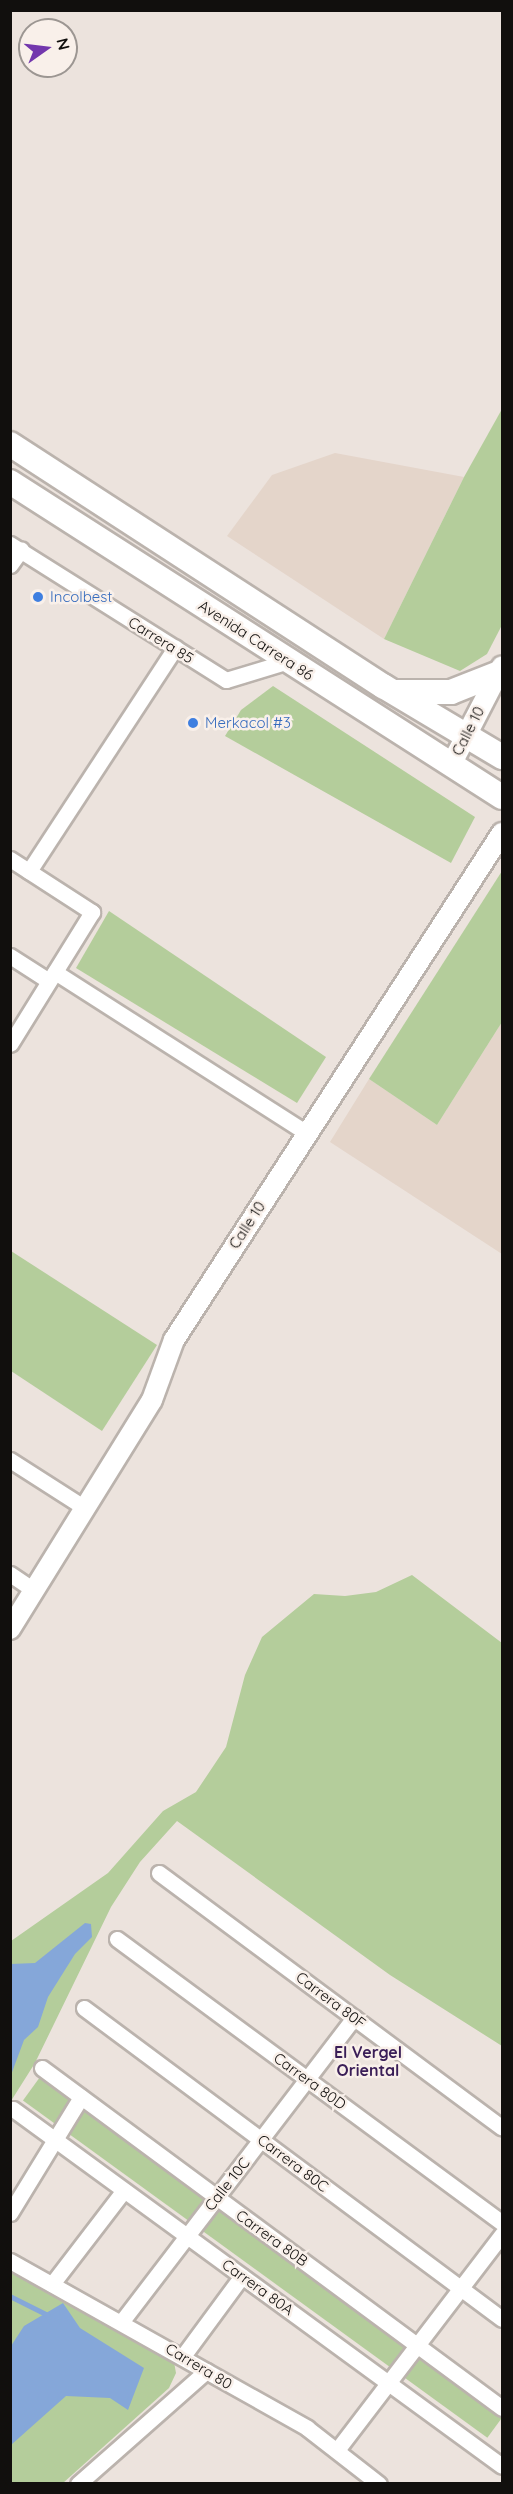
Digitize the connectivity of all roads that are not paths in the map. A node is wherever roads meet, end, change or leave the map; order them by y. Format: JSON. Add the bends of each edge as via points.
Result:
{"nodes":[{"id":1,"x":10,"y":444,"type":"edge"},
{"id":2,"x":10,"y":482,"type":"edge"},
{"id":3,"x":16,"y":547,"type":"edge"},
{"id":4,"x":10,"y":565,"type":"edge"},
{"id":5,"x":175,"y":648,"type":"junction"},
{"id":6,"x":289,"y":661,"type":"junction"},
{"id":7,"x":501,"y":670,"type":"edge"},
{"id":8,"x":392,"y":692,"type":"junction"},
{"id":9,"x":466,"y":736,"type":"junction"},
{"id":10,"x":502,"y":757,"type":"edge"},
{"id":11,"x":451,"y":765,"type":"junction"},
{"id":12,"x":502,"y":797,"type":"edge"},
{"id":13,"x":502,"y":833,"type":"edge"},
{"id":14,"x":10,"y":859,"type":"edge"},
{"id":15,"x":29,"y":871,"type":"junction"},
{"id":16,"x":10,"y":956,"type":"edge"},
{"id":17,"x":52,"y":976,"type":"junction"},
{"id":18,"x":10,"y":1044,"type":"edge"},
{"id":19,"x":307,"y":1133,"type":"junction"},
{"id":20,"x":10,"y":1460,"type":"edge"},
{"id":21,"x":85,"y":1508,"type":"junction"},
{"id":22,"x":10,"y":1574,"type":"edge"},
{"id":23,"x":34,"y":1590,"type":"junction"},
{"id":24,"x":10,"y":1629,"type":"edge"},
{"id":25,"x":159,"y":1873,"type":"dead end"},
{"id":26,"x":117,"y":1940,"type":"dead end"},
{"id":27,"x":84,"y":2008,"type":"dead end"},
{"id":28,"x":354,"y":2018,"type":"junction"},
{"id":29,"x":42,"y":2068,"type":"dead end"},
{"id":30,"x":307,"y":2079,"type":"junction"},
{"id":31,"x":81,"y":2097,"type":"junction"},
{"id":32,"x":13,"y":2109,"type":"dead end"},
{"id":33,"x":502,"y":2128,"type":"edge"},
{"id":34,"x":261,"y":2139,"type":"junction"},
{"id":35,"x":55,"y":2140,"type":"junction"},
{"id":36,"x":124,"y":2190,"type":"junction"},
{"id":37,"x":217,"y":2197,"type":"junction"},
{"id":38,"x":10,"y":2213,"type":"edge"},
{"id":39,"x":502,"y":2223,"type":"edge"},
{"id":40,"x":502,"y":2234,"type":"edge"},
{"id":41,"x":187,"y":2236,"type":"junction"},
{"id":42,"x":10,"y":2261,"type":"edge"},
{"id":43,"x":242,"y":2276,"type":"junction"},
{"id":44,"x":52,"y":2284,"type":"junction"},
{"id":45,"x":461,"y":2288,"type":"junction"},
{"id":46,"x":502,"y":2319,"type":"edge"},
{"id":47,"x":122,"y":2321,"type":"junction"},
{"id":48,"x":417,"y":2345,"type":"junction"},
{"id":49,"x":183,"y":2356,"type":"junction"},
{"id":50,"x":206,"y":2371,"type":"junction"},
{"id":51,"x":388,"y":2382,"type":"junction"},
{"id":52,"x":502,"y":2408,"type":"edge"},
{"id":53,"x":337,"y":2450,"type":"junction"},
{"id":54,"x":502,"y":2466,"type":"edge"},
{"id":55,"x":78,"y":2484,"type":"edge"},
{"id":56,"x":379,"y":2484,"type":"edge"}],
"edges":[{"from":1,"to":8,"type":"main road","name":"Avenida Carrera 86"},
{"from":2,"to":6,"type":"main road","name":"Avenida Carrera 86"},
{"from":3,"to":4,"type":"street"},
{"from":3,"to":5,"type":"street","name":"Carrera 85"},
{"from":5,"to":6,"type":"street","name":"Carrera 85","via":[[226,680]]},
{"from":5,"to":15,"type":"street"},
{"from":6,"to":11,"type":"main road","name":"Avenida Carrera 86"},
{"from":7,"to":8,"type":"main road","via":[[451,692]]},
{"from":7,"to":9,"type":"street","name":"Calle 10"},
{"from":8,"to":9,"type":"main road","name":"Avenida Carrera 86"},
{"from":9,"to":10,"type":"main road","name":"Avenida Carrera 86"},
{"from":9,"to":11,"type":"street","name":"Calle 10"},
{"from":11,"to":12,"type":"main road","name":"Avenida Carrera 86"},
{"from":13,"to":19,"type":"street","name":"Calle 10"},
{"from":14,"to":15,"type":"street"},
{"from":15,"to":17,"type":"street","via":[[92,912]]},
{"from":16,"to":17,"type":"street"},
{"from":17,"to":18,"type":"street"},
{"from":17,"to":19,"type":"street"},
{"from":19,"to":21,"type":"street","name":"Calle 10","via":[[174,1340],[152,1400]]},
{"from":20,"to":21,"type":"street"},
{"from":21,"to":23,"type":"street","name":"Calle 10"},
{"from":22,"to":23,"type":"street"},
{"from":23,"to":24,"type":"street","name":"Calle 10"},
{"from":25,"to":28,"type":"street","name":"Carrera 80F"},
{"from":26,"to":30,"type":"street","name":"Carrera 80D"},
{"from":27,"to":34,"type":"street","name":"Carrera 80C"},
{"from":28,"to":30,"type":"street","name":"Calle 10C"},
{"from":28,"to":33,"type":"street","name":"Carrera 80F"},
{"from":29,"to":31,"type":"street","name":"Carrera 80B"},
{"from":30,"to":34,"type":"street","name":"Calle 10C"},
{"from":30,"to":39,"type":"street","name":"Carrera 80D"},
{"from":31,"to":35,"type":"street"},
{"from":31,"to":37,"type":"street","name":"Carrera 80B"},
{"from":32,"to":35,"type":"street","name":"Carrera 80A"},
{"from":34,"to":37,"type":"street","name":"Calle 10C"},
{"from":34,"to":45,"type":"street","name":"Carrera 80C"},
{"from":35,"to":36,"type":"street","name":"Carrera 80A"},
{"from":35,"to":38,"type":"street"},
{"from":36,"to":41,"type":"street","name":"Carrera 80A"},
{"from":36,"to":44,"type":"street"},
{"from":37,"to":41,"type":"street","name":"Calle 10C"},
{"from":37,"to":48,"type":"street","name":"Carrera 80B"},
{"from":40,"to":45,"type":"street"},
{"from":41,"to":43,"type":"street","name":"Carrera 80A"},
{"from":41,"to":47,"type":"street","name":"Calle 10C"},
{"from":42,"to":44,"type":"street","name":"Carrera 80"},
{"from":43,"to":49,"type":"street"},
{"from":43,"to":51,"type":"street","name":"Carrera 80A"},
{"from":44,"to":47,"type":"street","name":"Carrera 80"},
{"from":45,"to":46,"type":"street","name":"Carrera 80C"},
{"from":45,"to":48,"type":"street"},
{"from":47,"to":49,"type":"street","name":"Carrera 80"},
{"from":48,"to":51,"type":"street"},
{"from":48,"to":52,"type":"street","name":"Carrera 80B"},
{"from":49,"to":50,"type":"street","name":"Carrera 80"},
{"from":50,"to":53,"type":"street","name":"Carrera 80","via":[[307,2428]]},
{"from":50,"to":55,"type":"street"},
{"from":51,"to":53,"type":"street"},
{"from":51,"to":54,"type":"street","name":"Carrera 80A"},
{"from":53,"to":56,"type":"street","name":"Carrera 80"}]}
